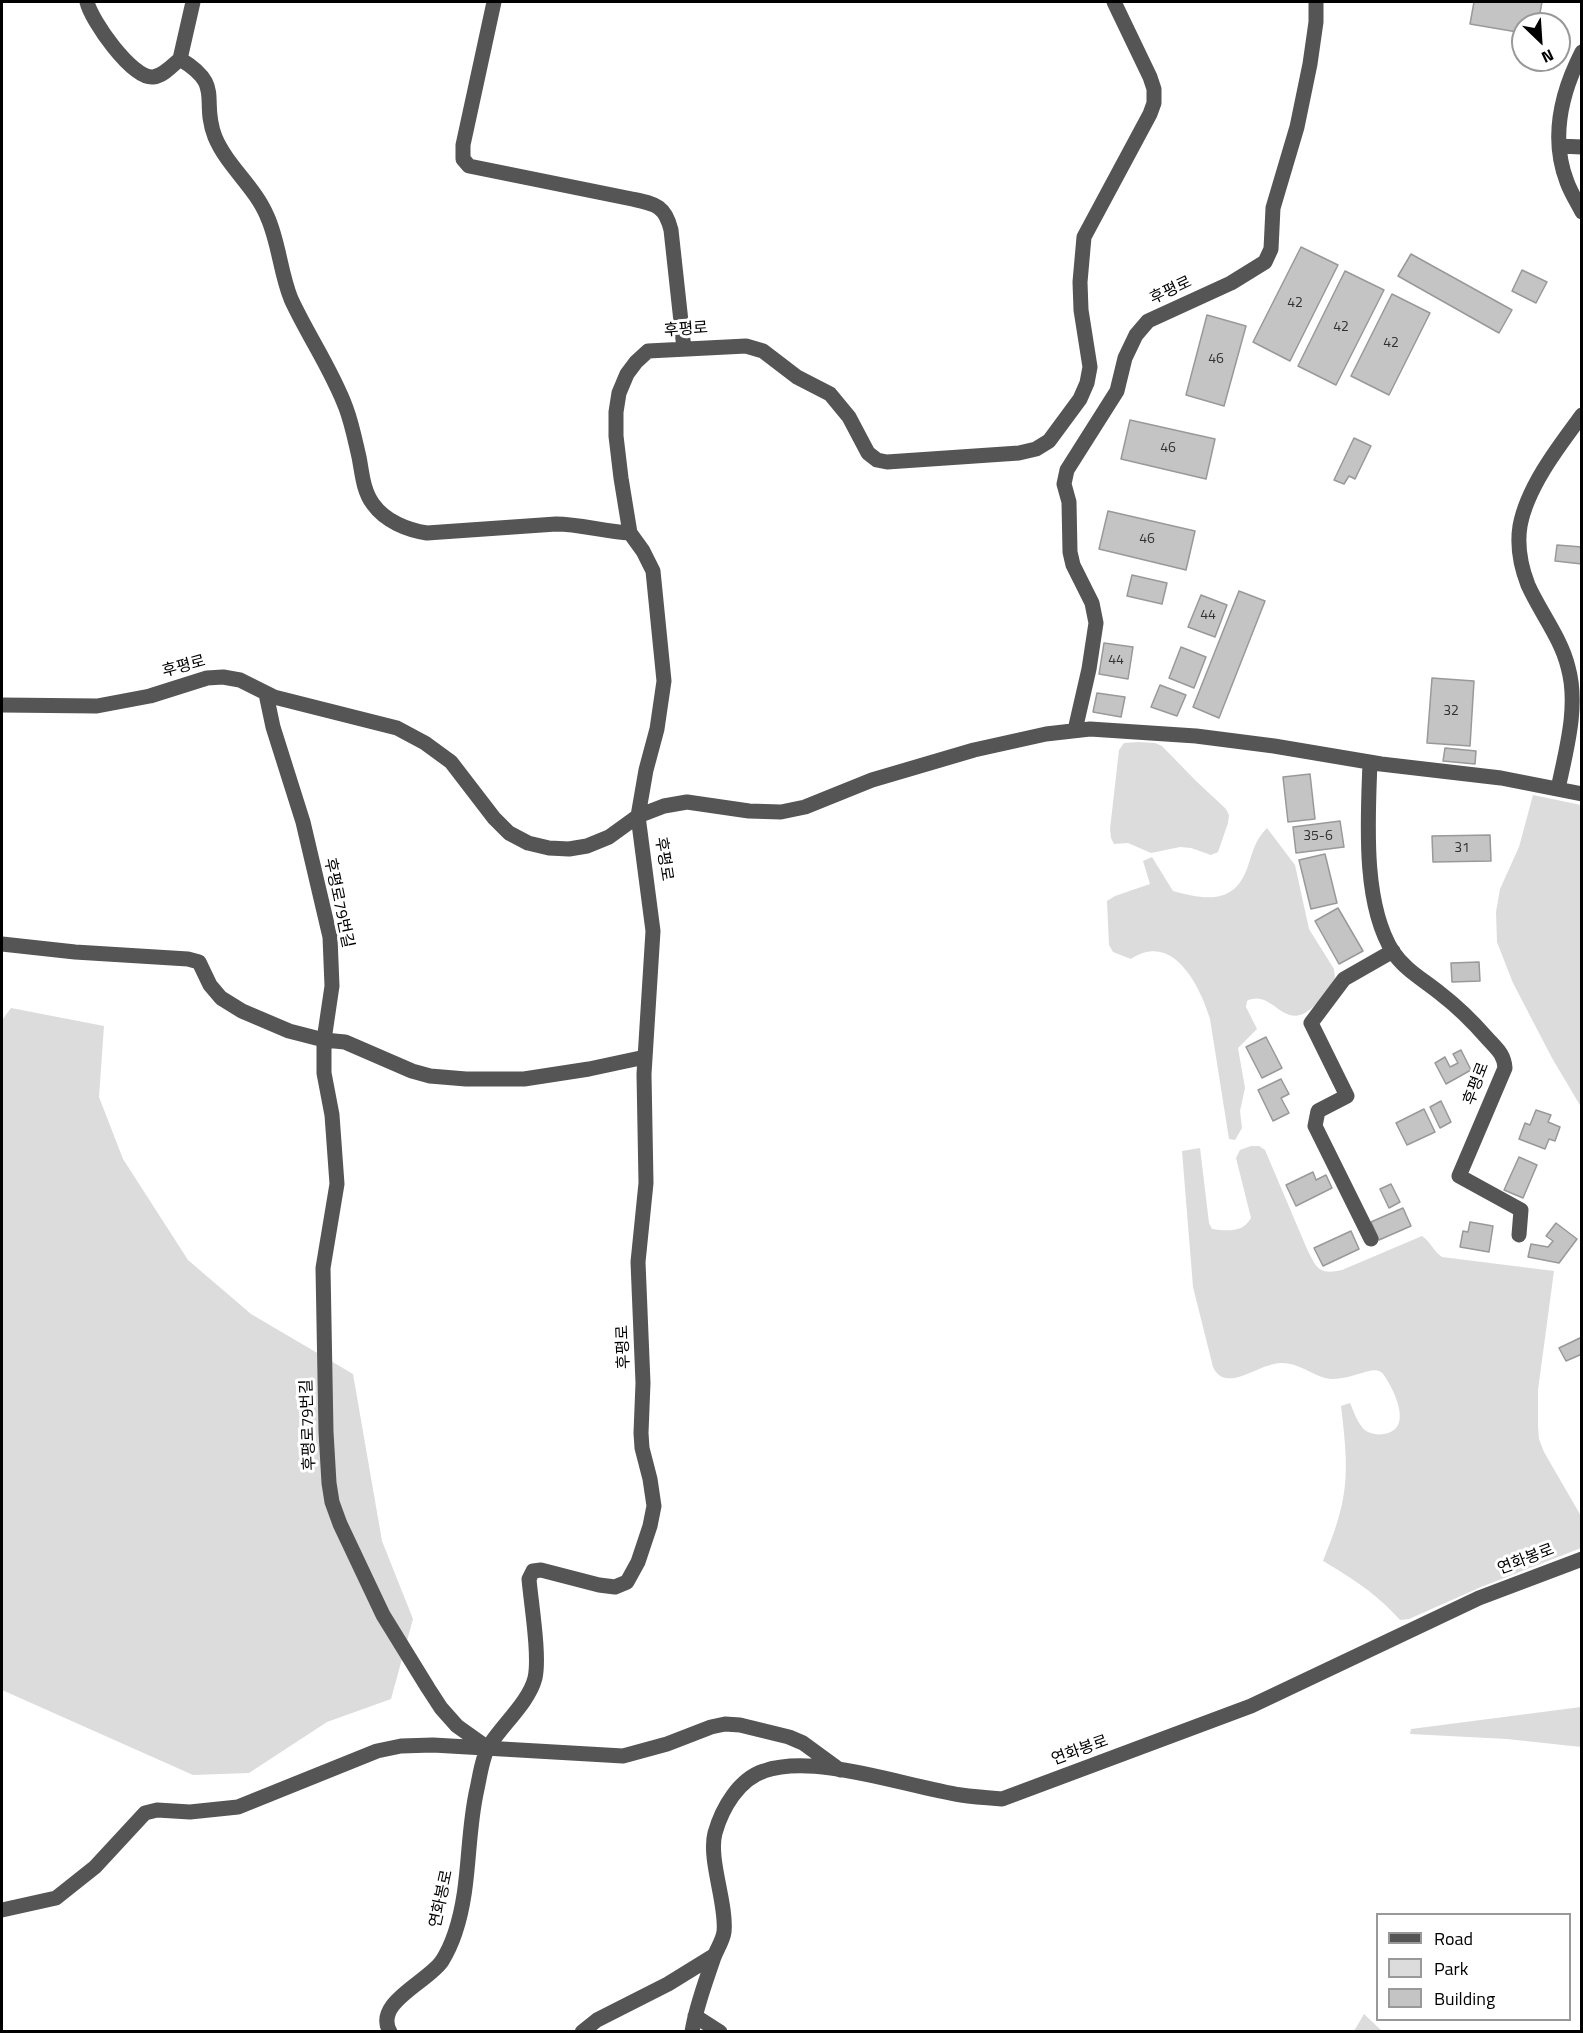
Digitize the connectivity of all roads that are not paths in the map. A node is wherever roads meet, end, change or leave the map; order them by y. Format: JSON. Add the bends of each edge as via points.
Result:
{"nodes":[{"id":1,"x":87,"y":2,"type":"edge"},
{"id":2,"x":193,"y":2,"type":"edge"},
{"id":3,"x":494,"y":2,"type":"edge"},
{"id":4,"x":1114,"y":2,"type":"edge"},
{"id":5,"x":1316,"y":2,"type":"edge"},
{"id":6,"x":1581,"y":52,"type":"edge"},
{"id":7,"x":180,"y":59,"type":"junction"},
{"id":8,"x":1559,"y":146,"type":"junction"},
{"id":9,"x":1581,"y":147,"type":"edge"},
{"id":10,"x":1581,"y":212,"type":"edge"},
{"id":11,"x":684,"y":349,"type":"junction"},
{"id":12,"x":1581,"y":415,"type":"edge"},
{"id":13,"x":630,"y":533,"type":"junction"},
{"id":14,"x":266,"y":694,"type":"junction"},
{"id":15,"x":2,"y":705,"type":"edge"},
{"id":16,"x":1075,"y":730,"type":"junction"},
{"id":17,"x":1370,"y":762,"type":"junction"},
{"id":18,"x":1558,"y":789,"type":"junction"},
{"id":19,"x":1581,"y":794,"type":"edge"},
{"id":20,"x":638,"y":816,"type":"junction"},
{"id":21,"x":2,"y":944,"type":"edge"},
{"id":22,"x":1393,"y":951,"type":"junction"},
{"id":23,"x":324,"y":1040,"type":"junction"},
{"id":24,"x":645,"y":1057,"type":"junction"},
{"id":25,"x":1519,"y":1235,"type":"dead end"},
{"id":26,"x":1371,"y":1239,"type":"dead end"},
{"id":27,"x":1581,"y":1558,"type":"edge"},
{"id":28,"x":488,"y":1748,"type":"junction"},
{"id":29,"x":840,"y":1770,"type":"junction"},
{"id":30,"x":2,"y":1910,"type":"edge"},
{"id":31,"x":715,"y":1955,"type":"junction"},
{"id":32,"x":694,"y":2024,"type":"edge"},
{"id":33,"x":390,"y":2031,"type":"edge"},
{"id":34,"x":582,"y":2031,"type":"edge"},
{"id":35,"x":720,"y":2031,"type":"edge"}],
"edges":[{"from":1,"to":7,"type":"street","via":[[103,33],[145,76],[154,77]]},
{"from":2,"to":7,"type":"street"},
{"from":3,"to":11,"type":"street","via":[[463,145],[464,159],[469,166],[632,199],[663,209],[671,230]]},
{"from":4,"to":11,"type":"street","name":"후평로","via":[[1150,78],[1154,103],[1084,237],[1081,310],[1090,367],[1080,399],[1049,441],[1019,453],[877,460],[868,453],[838,402],[763,351],[746,346]]},
{"from":5,"to":16,"type":"street","name":"후평로","via":[[1310,64],[1297,127],[1273,208],[1272,243],[1265,262],[1231,283],[1148,321],[1125,358],[1117,391],[1066,470],[1070,552],[1092,603],[1096,623]]},
{"from":6,"to":8,"type":"street","via":[[1561,103]]},
{"from":7,"to":13,"type":"street","via":[[202,75],[216,139],[267,215],[291,298],[346,409],[364,485],[374,506],[396,523],[427,533],[556,524]]},
{"from":8,"to":9,"type":"street"},
{"from":8,"to":10,"type":"street","via":[[1567,181]]},
{"from":11,"to":13,"type":"street","name":"후평로","via":[[648,351],[631,368],[619,393],[616,436]]},
{"from":12,"to":18,"type":"street","via":[[1544,470],[1520,526],[1520,556],[1528,584],[1568,665],[1572,686],[1569,731]]},
{"from":13,"to":20,"type":"street","name":"후평로","via":[[653,571],[664,681]]},
{"from":14,"to":15,"type":"street","name":"후평로","via":[[240,680],[223,677],[97,706]]},
{"from":14,"to":20,"type":"street","name":"후평로","via":[[397,728],[425,743],[451,762],[509,833],[528,843],[559,849],[587,846],[609,837]]},
{"from":14,"to":23,"type":"street","name":"후평로79번길","via":[[303,822],[330,937],[332,986]]},
{"from":16,"to":17,"type":"street","name":"후평로","via":[[1196,736]]},
{"from":16,"to":20,"type":"street","name":"후평로","via":[[974,750],[781,812],[687,802]]},
{"from":17,"to":18,"type":"street","name":"후평로"},
{"from":17,"to":22,"type":"street","name":"후평로","via":[[1369,861],[1377,913]]},
{"from":18,"to":19,"type":"street","name":"후평로"},
{"from":20,"to":24,"type":"street","name":"후평로","via":[[653,931]]},
{"from":21,"to":23,"type":"street","via":[[199,962],[210,985],[242,1011]]},
{"from":22,"to":25,"type":"street","name":"후평로","via":[[1407,968],[1466,1015],[1504,1056],[1505,1068],[1459,1176],[1521,1210]]},
{"from":22,"to":26,"type":"street","via":[[1344,980],[1311,1023],[1347,1096],[1318,1111],[1315,1126]]},
{"from":23,"to":24,"type":"street","via":[[345,1042],[430,1076],[466,1079],[524,1079]]},
{"from":23,"to":28,"type":"street","name":"후평로79번길","via":[[337,1184],[323,1268],[326,1432],[332,1502],[383,1615],[428,1688],[457,1726]]},
{"from":24,"to":28,"type":"street","name":"후평로","via":[[646,1183],[638,1262],[641,1433],[654,1506],[650,1526],[627,1582],[615,1587],[533,1571],[529,1579],[535,1678]]},
{"from":27,"to":29,"type":"street","name":"연화봉로","via":[[1479,1598],[1251,1706],[1002,1799],[961,1795]]},
{"from":28,"to":29,"type":"street","via":[[623,1755],[725,1724],[789,1737]]},
{"from":28,"to":30,"type":"street","via":[[401,1746],[377,1751],[238,1807],[145,1813],[95,1867],[57,1898]]},
{"from":28,"to":33,"type":"street","name":"연화봉로","via":[[473,1807],[466,1884],[454,1935],[441,1962],[388,2010],[386,2024]]},
{"from":29,"to":31,"type":"street","name":"연화봉로","via":[[806,1766],[762,1771],[746,1781],[729,1801],[714,1836],[724,1934]]},
{"from":31,"to":32,"type":"street","name":"연화봉로"},
{"from":31,"to":34,"type":"street"},
{"from":32,"to":35,"type":"street","name":"연화봉로"}]}
